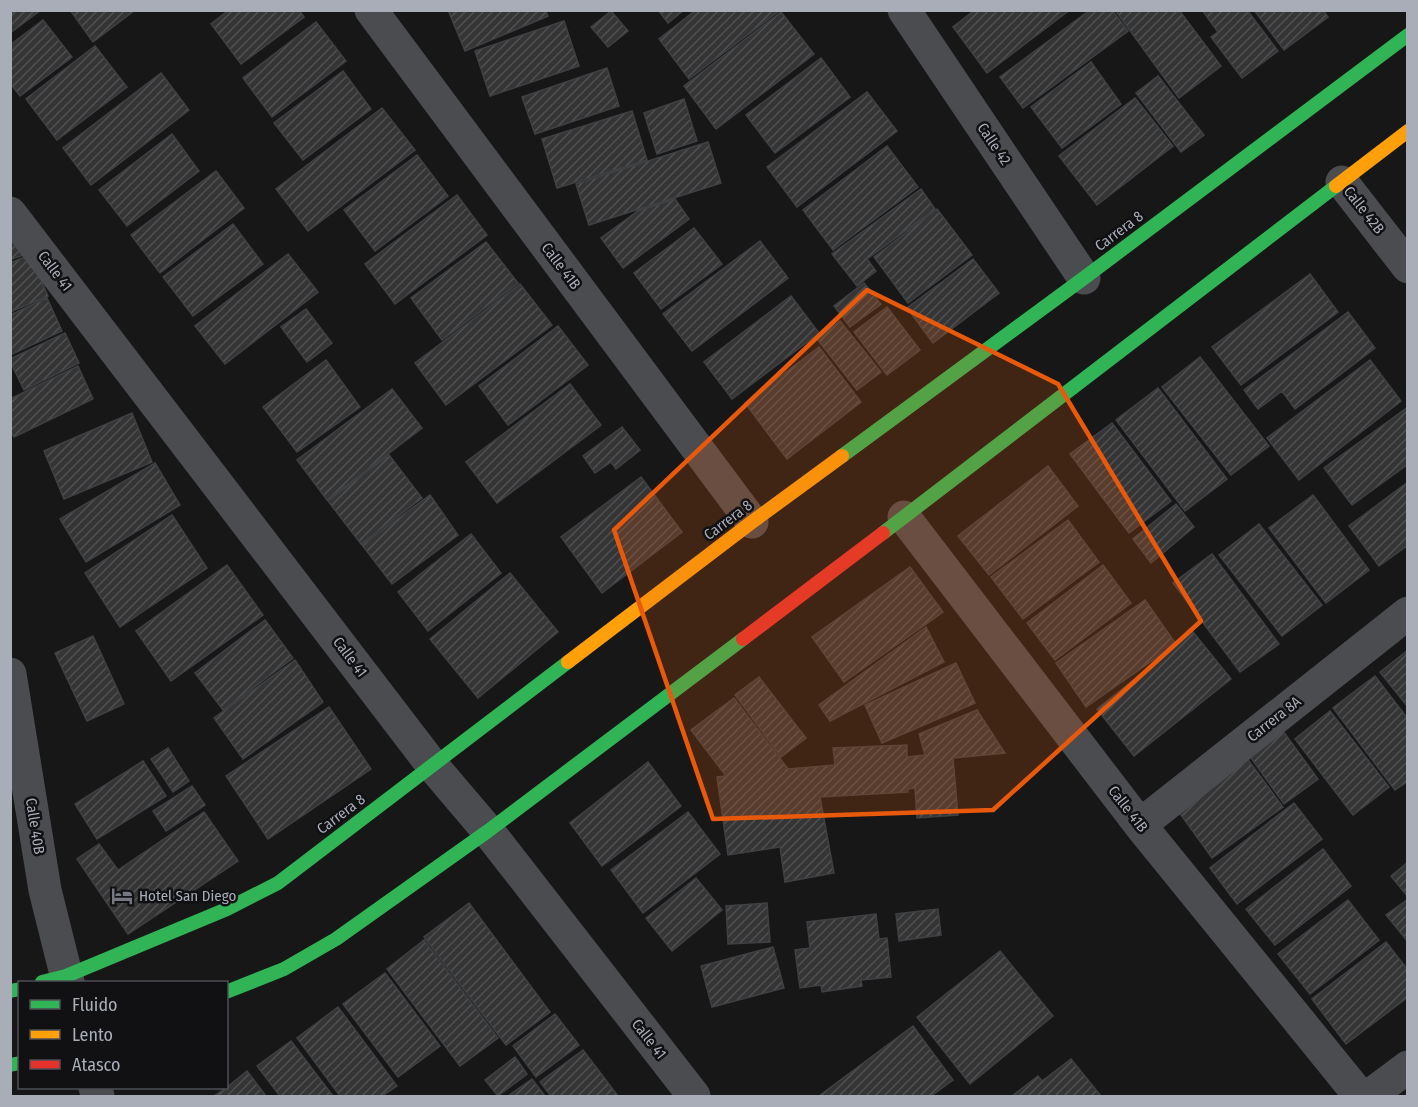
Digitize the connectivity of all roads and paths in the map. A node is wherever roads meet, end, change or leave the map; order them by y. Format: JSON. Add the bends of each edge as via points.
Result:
{"nodes":[{"id":1,"x":371,"y":10,"type":"edge"},
{"id":2,"x":904,"y":10,"type":"edge"},
{"id":3,"x":1407,"y":35,"type":"edge"},
{"id":4,"x":1407,"y":131,"type":"edge"},
{"id":5,"x":1342,"y":182,"type":"junction"},
{"id":6,"x":10,"y":213,"type":"edge"},
{"id":7,"x":1407,"y":267,"type":"edge"},
{"id":8,"x":1084,"y":278,"type":"junction"},
{"id":9,"x":904,"y":517,"type":"junction"},
{"id":10,"x":752,"y":522,"type":"junction"},
{"id":11,"x":1407,"y":613,"type":"edge"},
{"id":12,"x":10,"y":674,"type":"edge"},
{"id":13,"x":432,"y":765,"type":"junction"},
{"id":14,"x":1140,"y":825,"type":"junction"},
{"id":15,"x":488,"y":831,"type":"junction"},
{"id":16,"x":59,"y":980,"type":"edge"},
{"id":17,"x":228,"y":991,"type":"edge"},
{"id":18,"x":1407,"y":1067,"type":"edge"},
{"id":19,"x":694,"y":1096,"type":"edge"},
{"id":20,"x":1360,"y":1096,"type":"edge"},
{"id":21,"x":1369,"y":1096,"type":"edge"}],
"edges":[{"from":1,"to":10,"type":"street","name":"Calle 41B"},
{"from":2,"to":8,"type":"street","name":"Calle 42"},
{"from":3,"to":8,"type":"street","name":"Carrera 8"},
{"from":4,"to":5,"type":"street"},
{"from":5,"to":7,"type":"street","name":"Calle 42B"},
{"from":5,"to":9,"type":"street"},
{"from":6,"to":13,"type":"street","name":"Calle 41"},
{"from":8,"to":10,"type":"street","name":"Carrera 8"},
{"from":9,"to":14,"type":"street","name":"Calle 41B"},
{"from":9,"to":15,"type":"street"},
{"from":10,"to":13,"type":"street","name":"Carrera 8"},
{"from":11,"to":14,"type":"street","name":"Carrera 8A"},
{"from":12,"to":16,"type":"street","name":"Calle 40B"},
{"from":13,"to":15,"type":"street","name":"Calle 41"},
{"from":13,"to":16,"type":"street","name":"Carrera 8","via":[[278,883],[227,909]]},
{"from":14,"to":20,"type":"street","name":"Calle 41B"},
{"from":15,"to":17,"type":"street","via":[[336,939],[284,969]]},
{"from":15,"to":19,"type":"street","name":"Calle 41"},
{"from":18,"to":21,"type":"street"}]}
